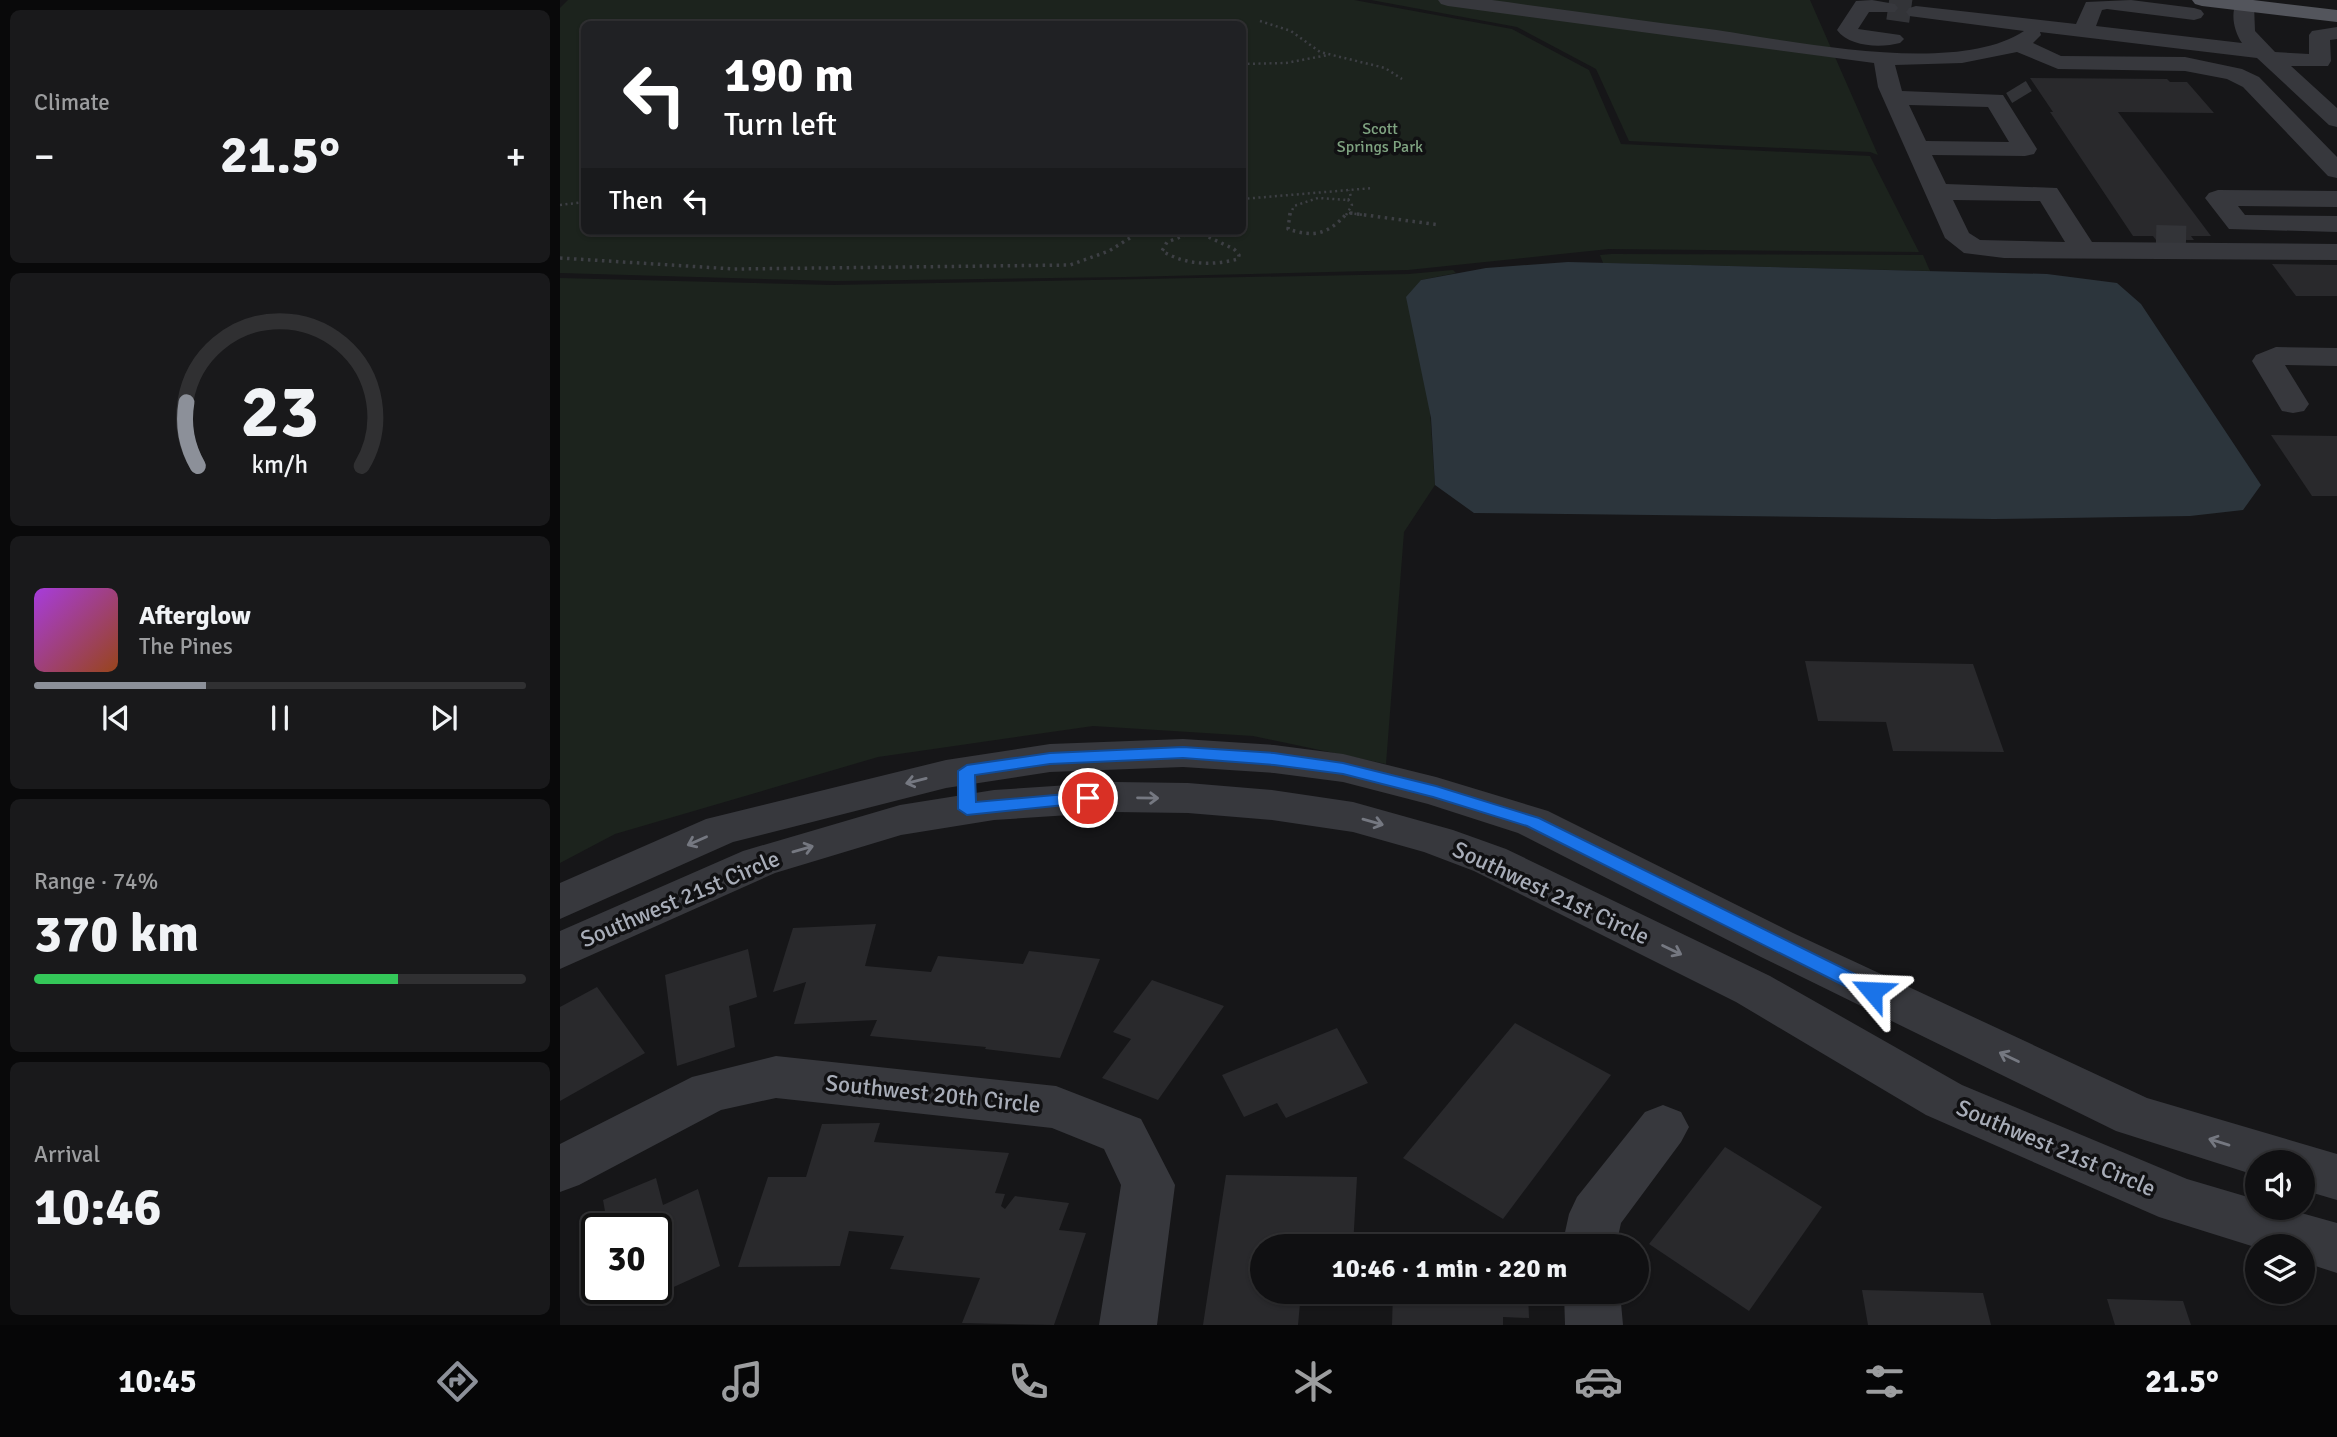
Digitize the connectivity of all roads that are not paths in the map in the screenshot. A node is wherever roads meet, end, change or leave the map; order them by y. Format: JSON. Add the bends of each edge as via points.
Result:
{"nodes":[{"id":1,"x":1448,"y":0,"type":"edge"},
{"id":2,"x":1994,"y":0,"type":"edge"},
{"id":3,"x":2273,"y":0,"type":"edge"},
{"id":4,"x":2244,"y":5,"type":"junction"},
{"id":5,"x":2198,"y":7,"type":"edge"},
{"id":6,"x":2337,"y":8,"type":"edge"},
{"id":7,"x":1888,"y":9,"type":"tunnel mouth"},
{"id":8,"x":1916,"y":12,"type":"tunnel mouth"},
{"id":9,"x":2337,"y":16,"type":"edge"},
{"id":10,"x":1985,"y":20,"type":"junction"},
{"id":11,"x":2084,"y":31,"type":"junction"},
{"id":12,"x":2337,"y":33,"type":"edge"},
{"id":13,"x":2266,"y":55,"type":"junction"},
{"id":14,"x":2058,"y":62,"type":"junction"},
{"id":15,"x":2025,"y":71,"type":"dead end"},
{"id":16,"x":1998,"y":77,"type":"dead end"},
{"id":17,"x":1889,"y":78,"type":"junction"},
{"id":18,"x":2022,"y":97,"type":"dead end"},
{"id":19,"x":2002,"y":112,"type":"junction"},
{"id":20,"x":2337,"y":120,"type":"edge"},
{"id":21,"x":1954,"y":123,"type":"junction"},
{"id":22,"x":1916,"y":148,"type":"junction"},
{"id":23,"x":2337,"y":171,"type":"edge"},
{"id":24,"x":1936,"y":192,"type":"junction"},
{"id":25,"x":1993,"y":192,"type":"junction"},
{"id":26,"x":2337,"y":199,"type":"edge"},
{"id":27,"x":2337,"y":224,"type":"edge"},
{"id":28,"x":2013,"y":231,"type":"junction"},
{"id":29,"x":2156,"y":240,"type":"tunnel mouth"},
{"id":30,"x":2195,"y":241,"type":"tunnel mouth"},
{"id":31,"x":2084,"y":251,"type":"junction"},
{"id":32,"x":2121,"y":251,"type":"junction"},
{"id":33,"x":2255,"y":252,"type":"junction"},
{"id":34,"x":2337,"y":252,"type":"edge"},
{"id":35,"x":2337,"y":357,"type":"edge"},
{"id":36,"x":2293,"y":404,"type":"dead end"},
{"id":37,"x":967,"y":790,"type":"junction"},
{"id":38,"x":560,"y":902,"type":"edge"},
{"id":39,"x":560,"y":951,"type":"edge"},
{"id":40,"x":1663,"y":1127,"type":"dead end"},
{"id":41,"x":2246,"y":1150,"type":"edge"},
{"id":42,"x":560,"y":1169,"type":"edge"},
{"id":43,"x":2315,"y":1171,"type":"edge"},
{"id":44,"x":2337,"y":1177,"type":"edge"},
{"id":45,"x":1592,"y":1234,"type":"edge"},
{"id":46,"x":2337,"y":1248,"type":"edge"},
{"id":47,"x":1593,"y":1304,"type":"edge"},
{"id":48,"x":1129,"y":1325,"type":"edge"},
{"id":49,"x":1594,"y":1325,"type":"edge"}],
"edges":[{"from":1,"to":17,"type":"street","via":[[1851,55]]},
{"from":2,"to":10,"type":"street"},
{"from":3,"to":6,"type":"main road"},
{"from":4,"to":5,"type":"main road"},
{"from":4,"to":9,"type":"main road"},
{"from":4,"to":13,"type":"street","via":[[2245,31]]},
{"from":5,"to":11,"type":"street","via":[[2107,3],[2093,6]]},
{"from":7,"to":10,"type":"street","via":[[1863,5],[1847,30],[1856,37],[1929,36]]},
{"from":8,"to":10,"type":"street"},
{"from":10,"to":11,"type":"street"},
{"from":11,"to":13,"type":"street"},
{"from":12,"to":13,"type":"street","via":[[2319,35],[2320,61]]},
{"from":13,"to":20,"type":"street"},
{"from":14,"to":15,"type":"street"},
{"from":14,"to":17,"type":"street","via":[[2026,40]]},
{"from":14,"to":23,"type":"street","via":[[2185,64],[2234,74],[2251,82]]},
{"from":16,"to":17,"type":"street"},
{"from":17,"to":21,"type":"street"},
{"from":17,"to":22,"type":"street"},
{"from":18,"to":19,"type":"street"},
{"from":19,"to":21,"type":"street","via":[[1995,100]]},
{"from":19,"to":21,"type":"street","via":[[2025,149]]},
{"from":21,"to":22,"type":"street"},
{"from":22,"to":24,"type":"street"},
{"from":24,"to":25,"type":"street"},
{"from":24,"to":28,"type":"street","via":[[1958,239],[1973,247]]},
{"from":25,"to":28,"type":"street"},
{"from":25,"to":31,"type":"street","via":[[2048,193]]},
{"from":26,"to":27,"type":"street","via":[[2218,198],[2238,223]]},
{"from":28,"to":31,"type":"street"},
{"from":29,"to":32,"type":"street"},
{"from":30,"to":33,"type":"street"},
{"from":31,"to":32,"type":"street"},
{"from":32,"to":33,"type":"street"},
{"from":33,"to":34,"type":"street"},
{"from":35,"to":36,"type":"street","via":[[2276,356],[2267,360]]},
{"from":37,"to":38,"type":"street","name":"Southwest 21st Circle","one_way":true,"via":[[722,830]]},
{"from":39,"to":37,"type":"street","name":"Southwest 21st Circle","one_way":true,"via":[[759,862],[900,820]]},
{"from":41,"to":37,"type":"street","name":"Southwest 21st Circle","one_way":true,"via":[[2134,1116],[1777,946],[1533,822],[1436,792],[1343,768],[1183,753],[1050,758]]},
{"from":37,"to":46,"type":"street","name":"Southwest 21st Circle","one_way":true,"via":[[1060,799],[1188,798],[1272,805],[1353,817],[1438,841],[1490,860],[1753,989],[1944,1100],[2178,1200]]},
{"from":40,"to":45,"type":"street","via":[[1596,1214]]},
{"from":42,"to":48,"type":"street","name":"Southwest 20th Circle","via":[[710,1092],[776,1077],[1056,1107],[1123,1134],[1148,1185]]},
{"from":43,"to":44,"type":"street"},
{"from":47,"to":49,"type":"street"}]}
